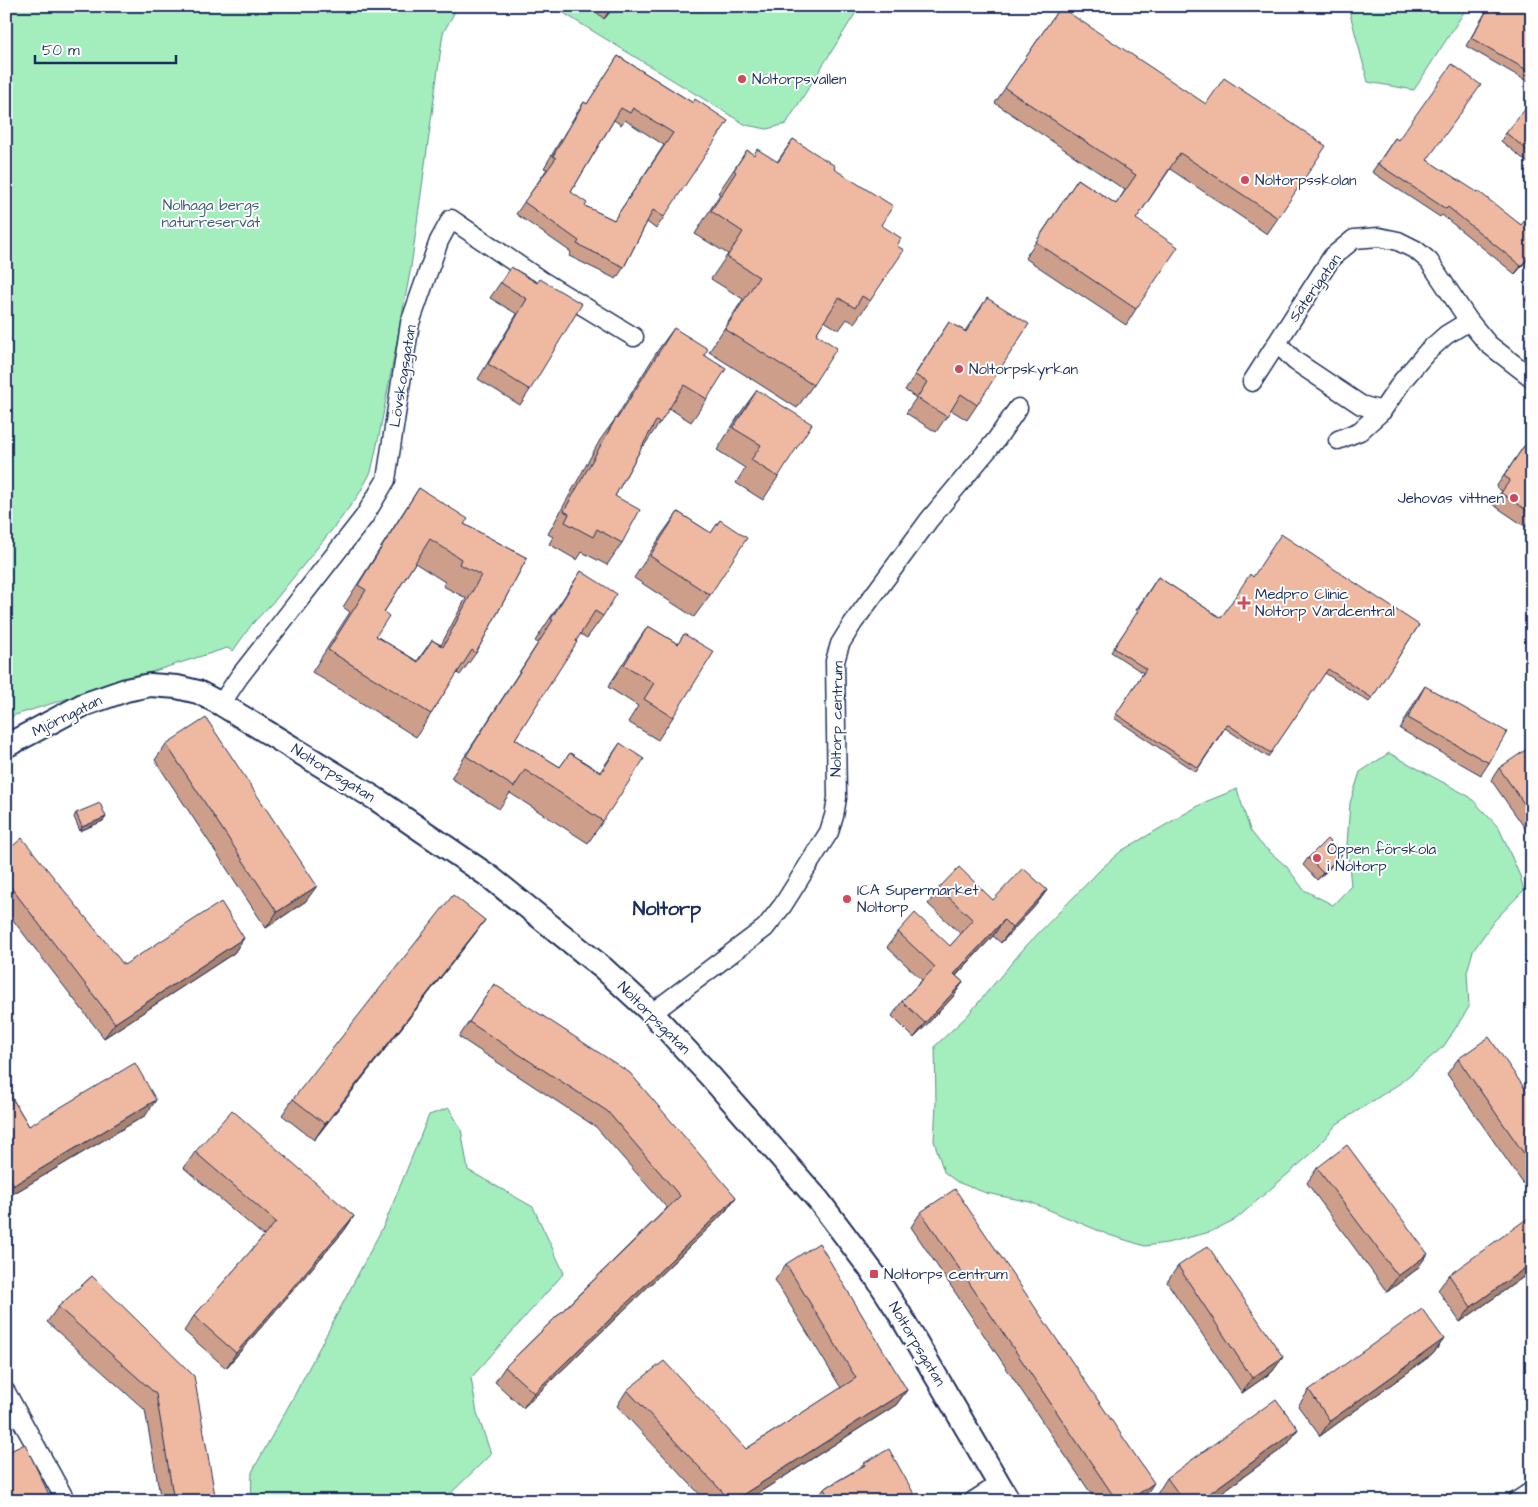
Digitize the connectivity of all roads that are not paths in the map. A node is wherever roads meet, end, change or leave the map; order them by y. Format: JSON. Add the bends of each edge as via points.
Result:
{"nodes":[{"id":1,"x":1469,"y":322,"type":"junction"},
{"id":2,"x":634,"y":337,"type":"dead end"},
{"id":3,"x":1277,"y":343,"type":"junction"},
{"id":4,"x":1532,"y":378,"type":"edge"},
{"id":5,"x":1252,"y":382,"type":"dead end"},
{"id":6,"x":1018,"y":408,"type":"dead end"},
{"id":7,"x":1382,"y":411,"type":"junction"},
{"id":8,"x":1338,"y":440,"type":"dead end"},
{"id":9,"x":160,"y":686,"type":"joint"},
{"id":10,"x":221,"y":704,"type":"junction"},
{"id":11,"x":6,"y":746,"type":"edge"},
{"id":12,"x":652,"y":1013,"type":"junction"},
{"id":13,"x":6,"y":1392,"type":"edge"},
{"id":14,"x":1532,"y":1491,"type":"edge"},
{"id":15,"x":1004,"y":1492,"type":"edge"},
{"id":16,"x":66,"y":1501,"type":"edge"},
{"id":17,"x":973,"y":1501,"type":"edge"},
{"id":18,"x":1517,"y":1501,"type":"edge"}],
"edges":[{"from":1,"to":3,"type":"street","name":"Säterigatan","via":[[1429,261],[1416,250],[1380,237],[1354,239],[1332,257]]},
{"from":1,"to":4,"type":"street","name":"Säterigatan","via":[[1488,344]]},
{"from":1,"to":7,"type":"street","via":[[1446,335],[1427,352]]},
{"from":2,"to":10,"type":"street","name":"Lövskogsgatan","via":[[542,281],[451,219],[439,241],[410,323],[386,480],[364,517]]},
{"from":3,"to":5,"type":"street","name":"Säterigatan"},
{"from":3,"to":7,"type":"street","via":[[1295,361],[1361,405]]},
{"from":6,"to":12,"type":"street","name":"Noltorp centrum","via":[[996,440],[929,520],[840,644],[835,661],[837,798],[829,832],[765,928]]},
{"from":7,"to":8,"type":"street","via":[[1360,431]]},
{"from":9,"to":10,"type":"street","name":"Noltorpsgatan","via":[[198,692]]},
{"from":9,"to":11,"type":"street","name":"Mjörngatan","via":[[126,690],[83,705]]},
{"from":10,"to":12,"type":"street","name":"Noltorpsgatan","via":[[376,799],[490,877],[603,968]]},
{"from":12,"to":15,"type":"street","name":"Noltorpsgatan","via":[[819,1201],[874,1274]]},
{"from":13,"to":16,"type":"street"},
{"from":14,"to":18,"type":"street"},
{"from":15,"to":17,"type":"street"}]}
